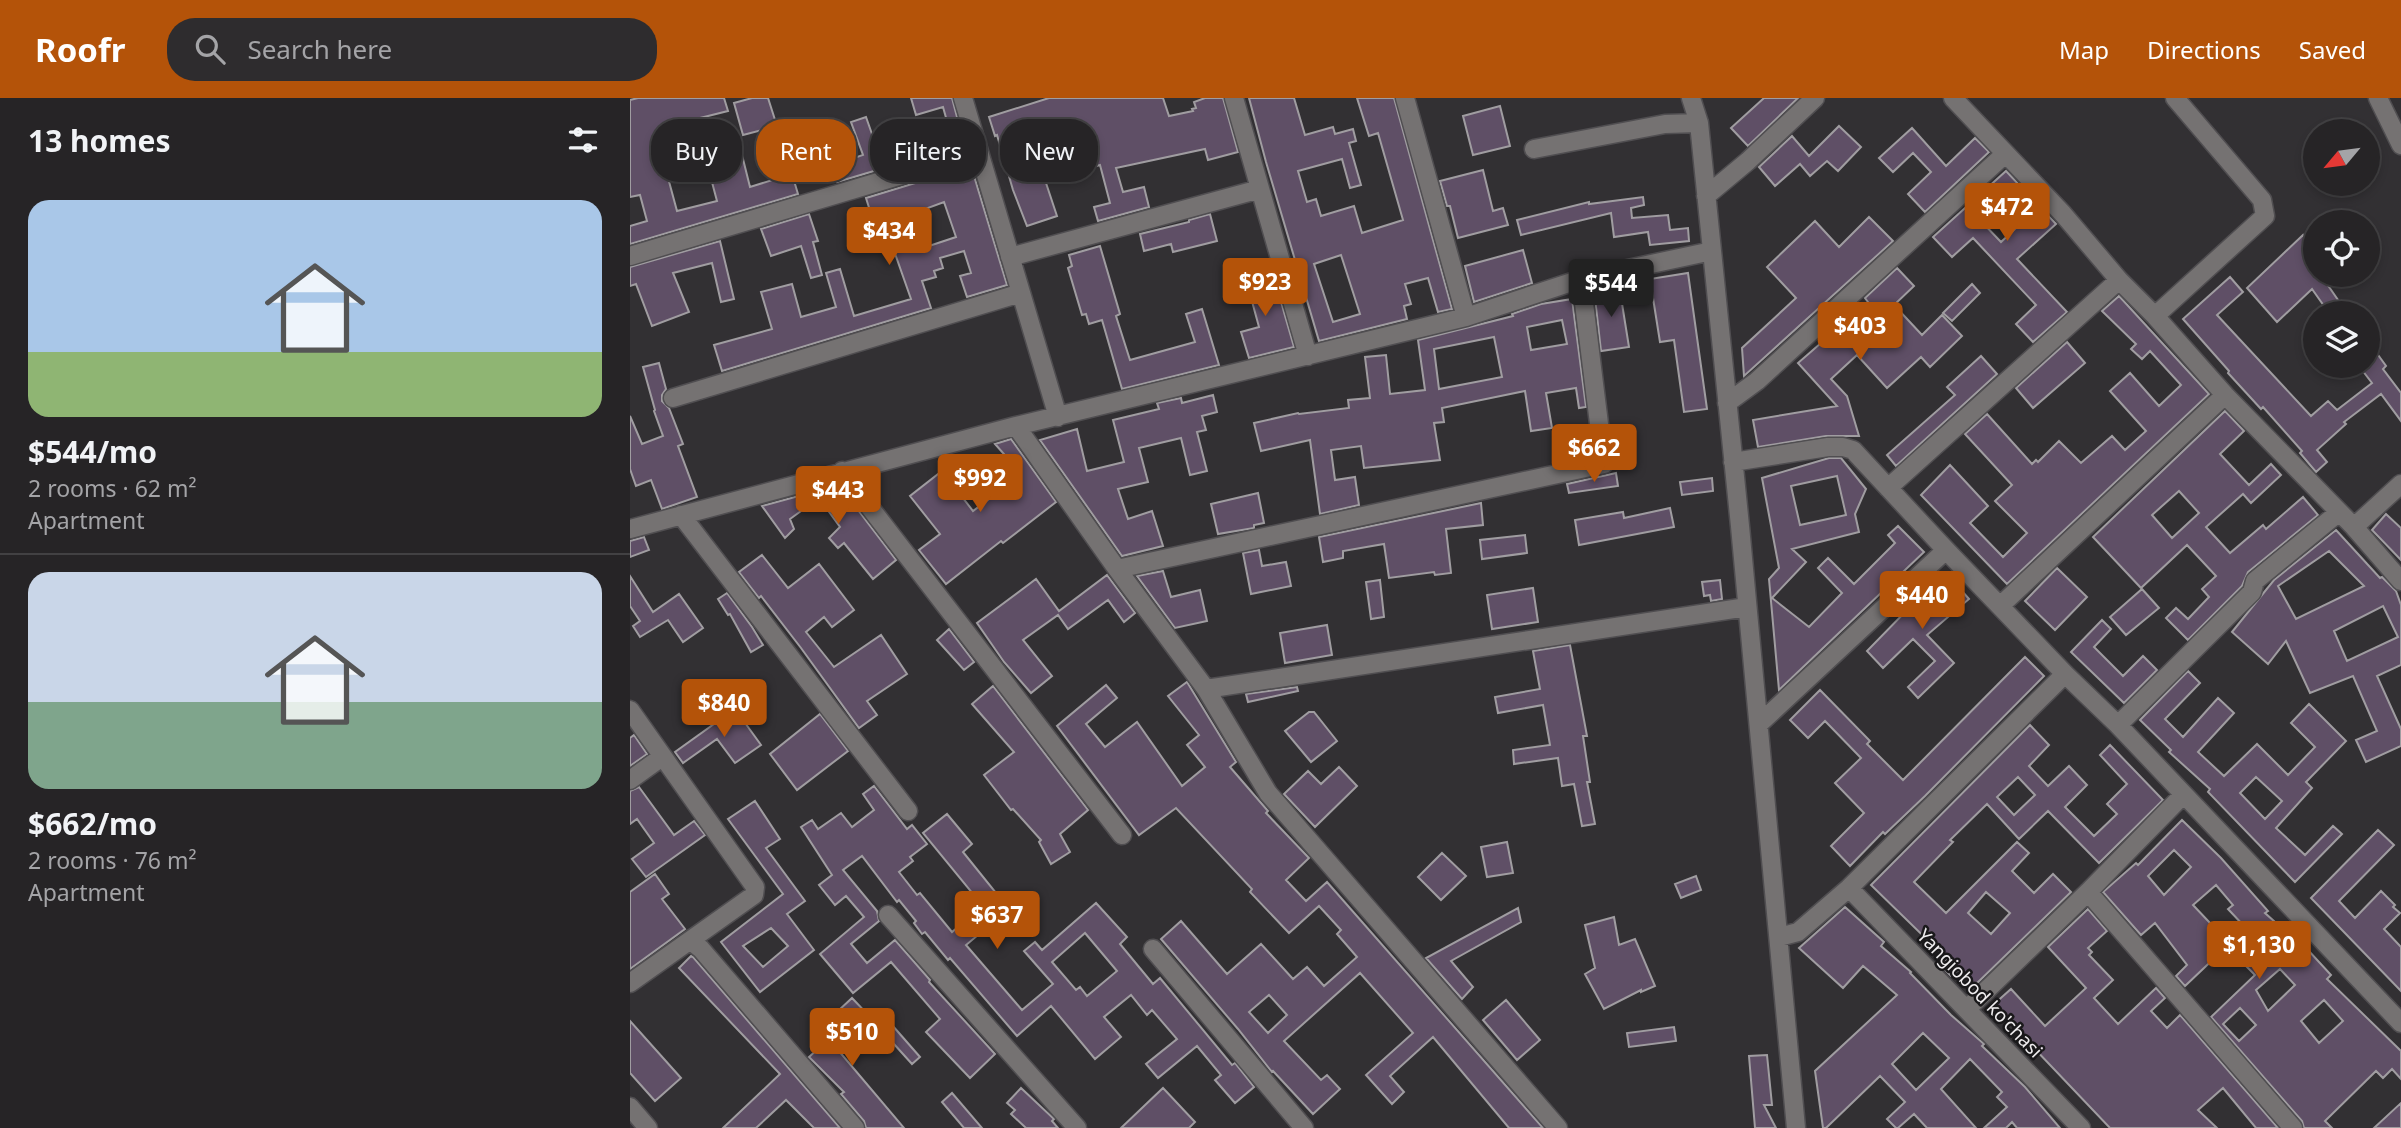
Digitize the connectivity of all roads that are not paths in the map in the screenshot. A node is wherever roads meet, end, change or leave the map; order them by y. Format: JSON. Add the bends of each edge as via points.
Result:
{"nodes":[{"id":1,"x":963,"y":98,"type":"edge"},
{"id":2,"x":1234,"y":98,"type":"edge"},
{"id":3,"x":1405,"y":98,"type":"edge"},
{"id":4,"x":1690,"y":98,"type":"edge"},
{"id":5,"x":1815,"y":98,"type":"edge"},
{"id":6,"x":1953,"y":98,"type":"edge"},
{"id":7,"x":2175,"y":98,"type":"edge"},
{"id":8,"x":2378,"y":98,"type":"edge"},
{"id":9,"x":969,"y":119,"type":"edge"},
{"id":10,"x":1699,"y":123,"type":"junction"},
{"id":11,"x":2401,"y":145,"type":"edge"},
{"id":12,"x":1534,"y":149,"type":"dead end"},
{"id":13,"x":2005,"y":154,"type":"junction"},
{"id":14,"x":986,"y":176,"type":"edge"},
{"id":15,"x":878,"y":182,"type":"edge"},
{"id":16,"x":1260,"y":188,"type":"junction"},
{"id":17,"x":1706,"y":196,"type":"junction"},
{"id":18,"x":1712,"y":251,"type":"junction"},
{"id":19,"x":630,"y":256,"type":"edge"},
{"id":20,"x":1010,"y":257,"type":"junction"},
{"id":21,"x":1581,"y":279,"type":"junction"},
{"id":22,"x":2119,"y":279,"type":"junction"},
{"id":23,"x":1021,"y":293,"type":"junction"},
{"id":24,"x":2155,"y":316,"type":"junction"},
{"id":25,"x":1466,"y":317,"type":"junction"},
{"id":26,"x":1308,"y":356,"type":"junction"},
{"id":27,"x":2225,"y":395,"type":"junction"},
{"id":28,"x":673,"y":398,"type":"dead end"},
{"id":29,"x":1727,"y":403,"type":"junction"},
{"id":30,"x":1058,"y":417,"type":"junction"},
{"id":31,"x":1016,"y":426,"type":"junction"},
{"id":32,"x":1733,"y":462,"type":"junction"},
{"id":33,"x":842,"y":471,"type":"junction"},
{"id":34,"x":2401,"y":484,"type":"edge"},
{"id":35,"x":1888,"y":488,"type":"junction"},
{"id":36,"x":2338,"y":513,"type":"junction"},
{"id":37,"x":681,"y":515,"type":"junction"},
{"id":38,"x":2354,"y":527,"type":"junction"},
{"id":39,"x":630,"y":529,"type":"edge"},
{"id":40,"x":1946,"y":550,"type":"junction"},
{"id":41,"x":1116,"y":569,"type":"junction"},
{"id":42,"x":2401,"y":581,"type":"edge"},
{"id":43,"x":2000,"y":606,"type":"junction"},
{"id":44,"x":1748,"y":607,"type":"junction"},
{"id":45,"x":2065,"y":674,"type":"junction"},
{"id":46,"x":1206,"y":689,"type":"junction"},
{"id":47,"x":630,"y":710,"type":"edge"},
{"id":48,"x":1759,"y":724,"type":"junction"},
{"id":49,"x":2118,"y":725,"type":"junction"},
{"id":50,"x":662,"y":757,"type":"junction"},
{"id":51,"x":630,"y":780,"type":"edge"},
{"id":52,"x":2183,"y":795,"type":"junction"},
{"id":53,"x":908,"y":811,"type":"dead end"},
{"id":54,"x":1122,"y":835,"type":"dead end"},
{"id":55,"x":1849,"y":888,"type":"junction"},
{"id":56,"x":2088,"y":892,"type":"junction"},
{"id":57,"x":888,"y":915,"type":"dead end"},
{"id":58,"x":1779,"y":937,"type":"junction"},
{"id":59,"x":691,"y":940,"type":"junction"},
{"id":60,"x":1153,"y":949,"type":"dead end"},
{"id":61,"x":630,"y":983,"type":"edge"},
{"id":62,"x":1968,"y":1009,"type":"junction"},
{"id":63,"x":2401,"y":1023,"type":"edge"},
{"id":64,"x":630,"y":1107,"type":"edge"},
{"id":65,"x":648,"y":1128,"type":"edge"},
{"id":66,"x":855,"y":1128,"type":"edge"},
{"id":67,"x":1077,"y":1128,"type":"edge"},
{"id":68,"x":1304,"y":1128,"type":"edge"},
{"id":69,"x":1558,"y":1128,"type":"edge"},
{"id":70,"x":1796,"y":1128,"type":"edge"},
{"id":71,"x":2081,"y":1128,"type":"edge"},
{"id":72,"x":2293,"y":1128,"type":"edge"}],
"edges":[{"from":1,"to":9,"type":"street"},
{"from":2,"to":16,"type":"street"},
{"from":3,"to":25,"type":"street"},
{"from":4,"to":10,"type":"street"},
{"from":5,"to":17,"type":"street"},
{"from":6,"to":13,"type":"street"},
{"from":7,"to":24,"type":"street","via":[[2262,200],[2265,216]]},
{"from":8,"to":11,"type":"street"},
{"from":10,"to":12,"type":"street","via":[[1665,124]]},
{"from":10,"to":17,"type":"street"},
{"from":13,"to":22,"type":"street"},
{"from":13,"to":29,"type":"street","via":[[1758,381]]},
{"from":14,"to":20,"type":"street"},
{"from":15,"to":19,"type":"street"},
{"from":16,"to":20,"type":"street"},
{"from":16,"to":26,"type":"street"},
{"from":17,"to":18,"type":"street"},
{"from":18,"to":21,"type":"street"},
{"from":18,"to":29,"type":"street"},
{"from":20,"to":23,"type":"street"},
{"from":21,"to":25,"type":"street"},
{"from":21,"to":41,"type":"street","via":[[1604,464]]},
{"from":22,"to":24,"type":"street"},
{"from":22,"to":35,"type":"street"},
{"from":23,"to":28,"type":"street"},
{"from":23,"to":30,"type":"street"},
{"from":24,"to":27,"type":"street"},
{"from":25,"to":26,"type":"street"},
{"from":26,"to":30,"type":"street"},
{"from":27,"to":36,"type":"street"},
{"from":27,"to":43,"type":"street"},
{"from":29,"to":32,"type":"street"},
{"from":30,"to":31,"type":"street"},
{"from":31,"to":33,"type":"street"},
{"from":31,"to":41,"type":"street"},
{"from":32,"to":35,"type":"street","via":[[1843,447],[1853,450]]},
{"from":32,"to":44,"type":"street"},
{"from":33,"to":37,"type":"street"},
{"from":33,"to":54,"type":"street"},
{"from":34,"to":38,"type":"street"},
{"from":35,"to":40,"type":"street"},
{"from":36,"to":38,"type":"street"},
{"from":36,"to":49,"type":"street","via":[[2255,580],[2252,592]]},
{"from":37,"to":39,"type":"street"},
{"from":37,"to":53,"type":"street"},
{"from":38,"to":42,"type":"street"},
{"from":40,"to":43,"type":"street"},
{"from":40,"to":48,"type":"street"},
{"from":41,"to":46,"type":"street"},
{"from":43,"to":45,"type":"street"},
{"from":44,"to":46,"type":"street"},
{"from":44,"to":48,"type":"street"},
{"from":45,"to":49,"type":"street"},
{"from":45,"to":55,"type":"street"},
{"from":46,"to":69,"type":"street","via":[[1268,793]]},
{"from":47,"to":50,"type":"street"},
{"from":48,"to":58,"type":"street"},
{"from":49,"to":52,"type":"street"},
{"from":50,"to":51,"type":"street"},
{"from":50,"to":59,"type":"street","via":[[755,887],[754,894]]},
{"from":52,"to":56,"type":"street"},
{"from":52,"to":63,"type":"street"},
{"from":55,"to":58,"type":"street","via":[[1798,932]]},
{"from":55,"to":62,"type":"street","name":"Yangiobod ko'chasi"},
{"from":56,"to":62,"type":"street"},
{"from":56,"to":72,"type":"street"},
{"from":57,"to":67,"type":"street"},
{"from":58,"to":70,"type":"street"},
{"from":59,"to":61,"type":"street"},
{"from":59,"to":66,"type":"street"},
{"from":60,"to":68,"type":"street"},
{"from":62,"to":71,"type":"street","name":"Yangiobod ko'chasi"},
{"from":64,"to":65,"type":"street"}]}
